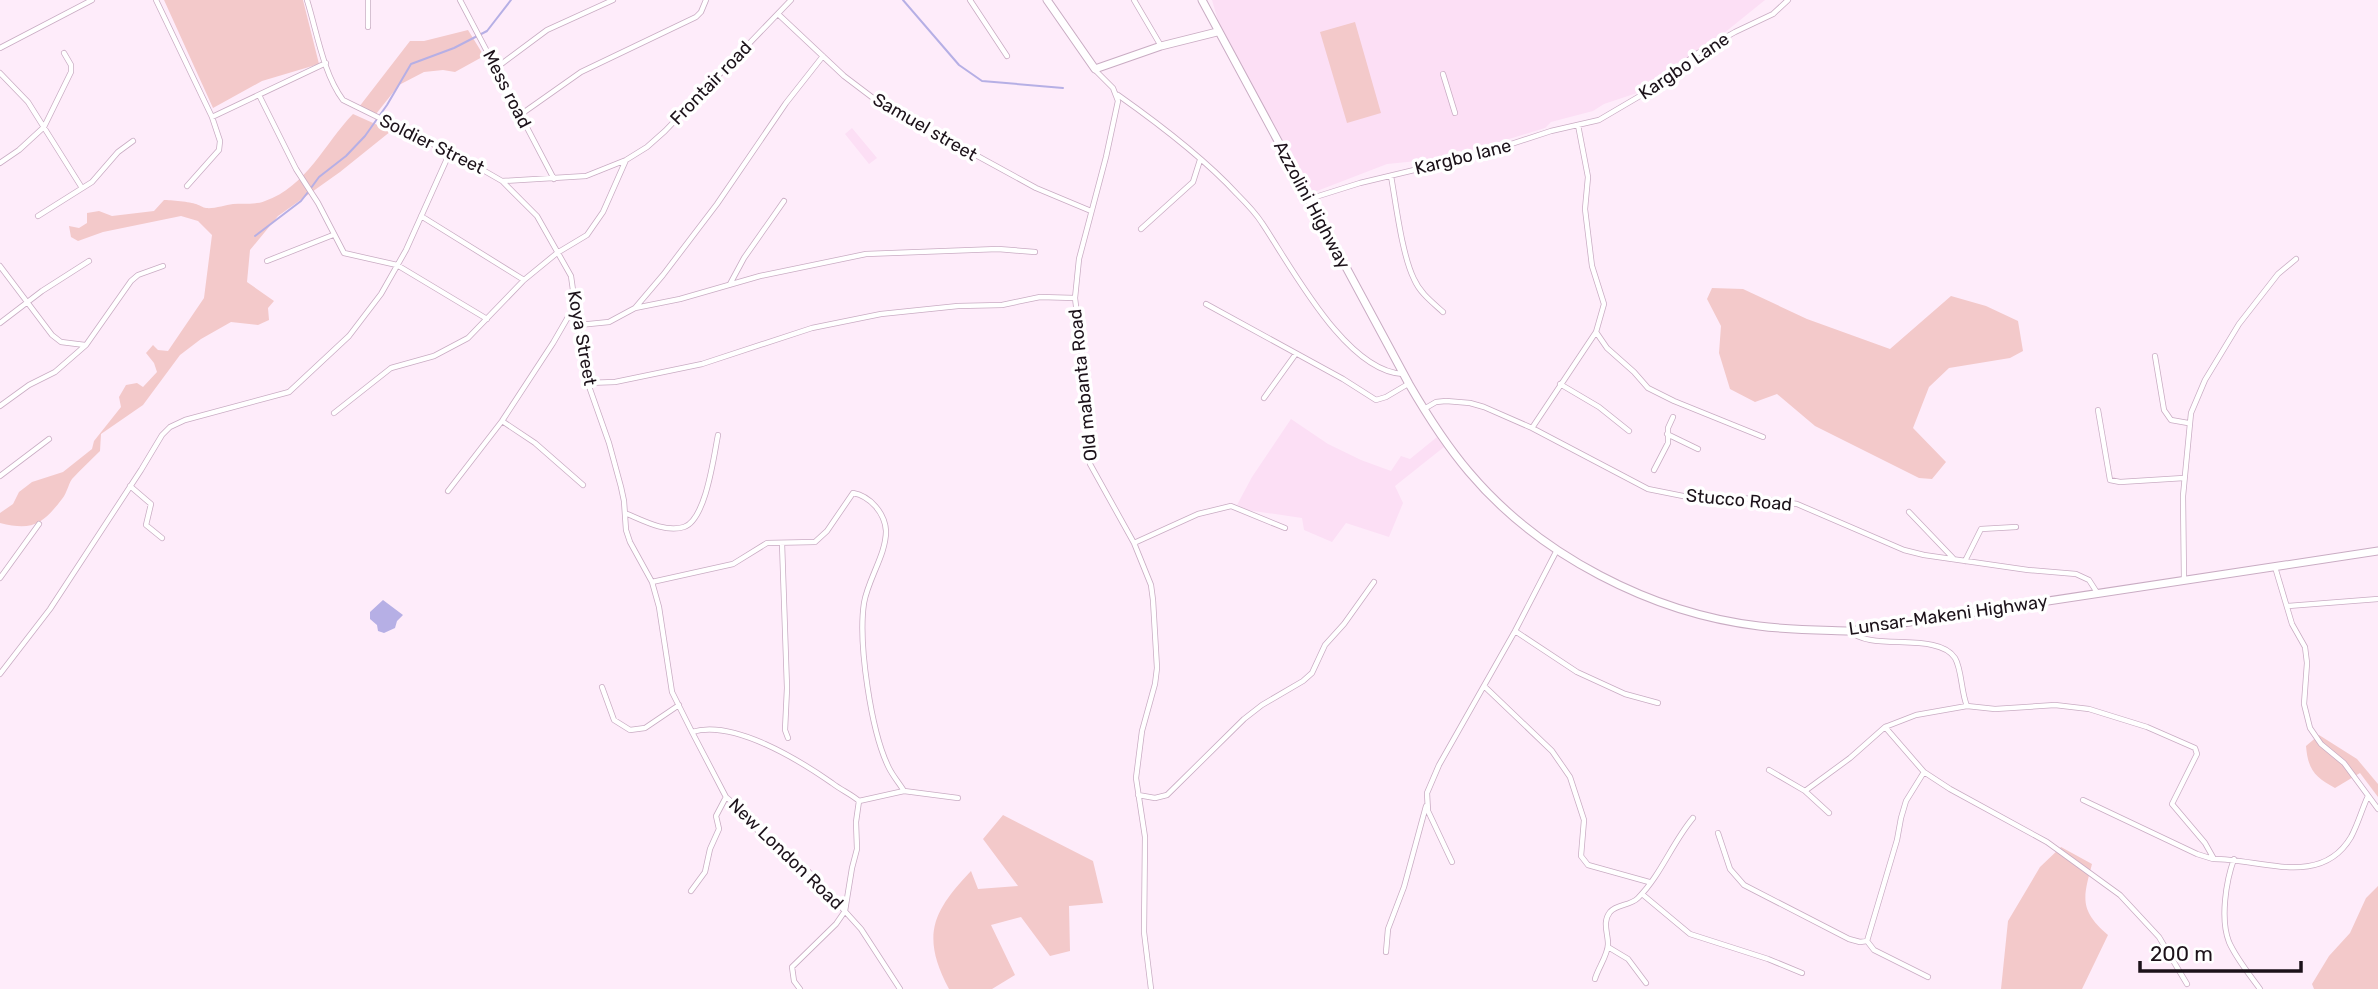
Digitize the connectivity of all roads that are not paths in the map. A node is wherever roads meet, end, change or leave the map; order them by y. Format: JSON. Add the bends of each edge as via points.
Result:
{"nodes":[{"id":1,"x":92,"y":0,"type":"edge"},
{"id":2,"x":156,"y":0,"type":"edge"},
{"id":3,"x":307,"y":0,"type":"edge"},
{"id":4,"x":368,"y":0,"type":"edge"},
{"id":5,"x":460,"y":0,"type":"edge"},
{"id":6,"x":613,"y":0,"type":"edge"},
{"id":7,"x":706,"y":0,"type":"edge"},
{"id":8,"x":791,"y":0,"type":"edge"},
{"id":9,"x":970,"y":0,"type":"edge"},
{"id":10,"x":1047,"y":0,"type":"edge"},
{"id":11,"x":1134,"y":0,"type":"edge"},
{"id":12,"x":1202,"y":0,"type":"edge"},
{"id":13,"x":1788,"y":0,"type":"edge"},
{"id":14,"x":778,"y":14,"type":"junction"},
{"id":15,"x":368,"y":27,"type":"dead end"},
{"id":16,"x":1217,"y":32,"type":"junction"},
{"id":17,"x":1161,"y":46,"type":"junction"},
{"id":18,"x":0,"y":48,"type":"edge"},
{"id":19,"x":64,"y":53,"type":"dead end"},
{"id":20,"x":822,"y":56,"type":"junction"},
{"id":21,"x":1007,"y":57,"type":"dead end"},
{"id":22,"x":326,"y":63,"type":"junction"},
{"id":23,"x":496,"y":68,"type":"junction"},
{"id":24,"x":1095,"y":69,"type":"junction"},
{"id":25,"x":0,"y":73,"type":"edge"},
{"id":26,"x":1443,"y":74,"type":"dead end"},
{"id":27,"x":1117,"y":94,"type":"junction"},
{"id":28,"x":259,"y":95,"type":"junction"},
{"id":29,"x":1614,"y":110,"type":"joint"},
{"id":30,"x":1455,"y":113,"type":"dead end"},
{"id":31,"x":520,"y":115,"type":"junction"},
{"id":32,"x":212,"y":117,"type":"junction"},
{"id":33,"x":1578,"y":125,"type":"junction"},
{"id":34,"x":44,"y":127,"type":"junction"},
{"id":35,"x":133,"y":141,"type":"dead end"},
{"id":36,"x":450,"y":152,"type":"junction"},
{"id":37,"x":626,"y":160,"type":"junction"},
{"id":38,"x":1200,"y":160,"type":"junction"},
{"id":39,"x":0,"y":163,"type":"edge"},
{"id":40,"x":1391,"y":176,"type":"junction"},
{"id":41,"x":554,"y":179,"type":"junction"},
{"id":42,"x":502,"y":181,"type":"junction"},
{"id":43,"x":187,"y":186,"type":"dead end"},
{"id":44,"x":82,"y":188,"type":"junction"},
{"id":45,"x":1309,"y":199,"type":"junction"},
{"id":46,"x":784,"y":201,"type":"dead end"},
{"id":47,"x":1091,"y":211,"type":"junction"},
{"id":48,"x":38,"y":216,"type":"dead end"},
{"id":49,"x":421,"y":216,"type":"junction"},
{"id":50,"x":1141,"y":229,"type":"dead end"},
{"id":51,"x":333,"y":235,"type":"junction"},
{"id":52,"x":1035,"y":252,"type":"dead end"},
{"id":53,"x":557,"y":253,"type":"junction"},
{"id":54,"x":2296,"y":259,"type":"dead end"},
{"id":55,"x":89,"y":261,"type":"dead end"},
{"id":56,"x":267,"y":261,"type":"dead end"},
{"id":57,"x":397,"y":265,"type":"junction"},
{"id":58,"x":0,"y":266,"type":"edge"},
{"id":59,"x":163,"y":266,"type":"dead end"},
{"id":60,"x":524,"y":280,"type":"junction"},
{"id":61,"x":730,"y":284,"type":"junction"},
{"id":62,"x":1075,"y":298,"type":"junction"},
{"id":63,"x":27,"y":302,"type":"junction"},
{"id":64,"x":575,"y":304,"type":"junction"},
{"id":65,"x":1206,"y":304,"type":"dead end"},
{"id":66,"x":635,"y":309,"type":"junction"},
{"id":67,"x":1443,"y":312,"type":"dead end"},
{"id":68,"x":487,"y":319,"type":"junction"},
{"id":69,"x":0,"y":323,"type":"edge"},
{"id":70,"x":579,"y":325,"type":"junction"},
{"id":71,"x":1596,"y":332,"type":"junction"},
{"id":72,"x":86,"y":345,"type":"junction"},
{"id":73,"x":1295,"y":355,"type":"junction"},
{"id":74,"x":2155,"y":356,"type":"dead end"},
{"id":75,"x":1403,"y":374,"type":"junction"},
{"id":76,"x":587,"y":383,"type":"junction"},
{"id":77,"x":1409,"y":384,"type":"junction"},
{"id":78,"x":1560,"y":384,"type":"junction"},
{"id":79,"x":1264,"y":398,"type":"dead end"},
{"id":80,"x":0,"y":406,"type":"edge"},
{"id":81,"x":1424,"y":409,"type":"junction"},
{"id":82,"x":2098,"y":410,"type":"dead end"},
{"id":83,"x":334,"y":413,"type":"dead end"},
{"id":84,"x":1674,"y":417,"type":"dead end"},
{"id":85,"x":502,"y":421,"type":"junction"},
{"id":86,"x":2188,"y":423,"type":"junction"},
{"id":87,"x":1532,"y":428,"type":"junction"},
{"id":88,"x":1629,"y":431,"type":"dead end"},
{"id":89,"x":1667,"y":434,"type":"junction"},
{"id":90,"x":718,"y":435,"type":"dead end"},
{"id":91,"x":1763,"y":437,"type":"dead end"},
{"id":92,"x":49,"y":439,"type":"dead end"},
{"id":93,"x":1698,"y":449,"type":"dead end"},
{"id":94,"x":1654,"y":470,"type":"dead end"},
{"id":95,"x":0,"y":476,"type":"edge"},
{"id":96,"x":2184,"y":478,"type":"junction"},
{"id":97,"x":583,"y":485,"type":"dead end"},
{"id":98,"x":130,"y":486,"type":"junction"},
{"id":99,"x":448,"y":491,"type":"dead end"},
{"id":100,"x":1909,"y":512,"type":"dead end"},
{"id":101,"x":625,"y":513,"type":"junction"},
{"id":102,"x":39,"y":524,"type":"dead end"},
{"id":103,"x":2016,"y":527,"type":"dead end"},
{"id":104,"x":1285,"y":528,"type":"dead end"},
{"id":105,"x":162,"y":538,"type":"dead end"},
{"id":106,"x":782,"y":543,"type":"junction"},
{"id":107,"x":1134,"y":543,"type":"junction"},
{"id":108,"x":1557,"y":550,"type":"junction"},
{"id":109,"x":2378,"y":551,"type":"edge"},
{"id":110,"x":1954,"y":559,"type":"junction"},
{"id":111,"x":1965,"y":561,"type":"junction"},
{"id":112,"x":2275,"y":567,"type":"junction"},
{"id":113,"x":0,"y":578,"type":"edge"},
{"id":114,"x":2184,"y":580,"type":"junction"},
{"id":115,"x":652,"y":582,"type":"junction"},
{"id":116,"x":1374,"y":582,"type":"dead end"},
{"id":117,"x":2098,"y":594,"type":"junction"},
{"id":118,"x":2378,"y":599,"type":"edge"},
{"id":119,"x":2288,"y":606,"type":"junction"},
{"id":120,"x":1515,"y":631,"type":"junction"},
{"id":121,"x":1850,"y":631,"type":"junction"},
{"id":122,"x":0,"y":674,"type":"edge"},
{"id":123,"x":1484,"y":686,"type":"junction"},
{"id":124,"x":601,"y":687,"type":"dead end"},
{"id":125,"x":1658,"y":703,"type":"dead end"},
{"id":126,"x":679,"y":705,"type":"junction"},
{"id":127,"x":1967,"y":706,"type":"junction"},
{"id":128,"x":1885,"y":727,"type":"junction"},
{"id":129,"x":692,"y":732,"type":"junction"},
{"id":130,"x":788,"y":737,"type":"dead end"},
{"id":131,"x":1769,"y":770,"type":"dead end"},
{"id":132,"x":1924,"y":772,"type":"junction"},
{"id":133,"x":904,"y":790,"type":"junction"},
{"id":134,"x":1805,"y":792,"type":"junction"},
{"id":135,"x":1138,"y":795,"type":"junction"},
{"id":136,"x":2368,"y":796,"type":"junction"},
{"id":137,"x":726,"y":797,"type":"junction"},
{"id":138,"x":958,"y":799,"type":"dead end"},
{"id":139,"x":2083,"y":800,"type":"dead end"},
{"id":140,"x":859,"y":801,"type":"junction"},
{"id":141,"x":1426,"y":805,"type":"junction"},
{"id":142,"x":2378,"y":809,"type":"edge"},
{"id":143,"x":1829,"y":813,"type":"dead end"},
{"id":144,"x":1693,"y":818,"type":"dead end"},
{"id":145,"x":1718,"y":834,"type":"dead end"},
{"id":146,"x":2214,"y":859,"type":"junction"},
{"id":147,"x":2234,"y":859,"type":"junction"},
{"id":148,"x":1452,"y":862,"type":"dead end"},
{"id":149,"x":1649,"y":883,"type":"junction"},
{"id":150,"x":691,"y":891,"type":"dead end"},
{"id":151,"x":1642,"y":894,"type":"junction"},
{"id":152,"x":845,"y":911,"type":"junction"},
{"id":153,"x":1867,"y":941,"type":"junction"},
{"id":154,"x":1608,"y":947,"type":"junction"},
{"id":155,"x":1387,"y":952,"type":"dead end"},
{"id":156,"x":1802,"y":973,"type":"dead end"},
{"id":157,"x":1927,"y":978,"type":"dead end"},
{"id":158,"x":1595,"y":979,"type":"dead end"},
{"id":159,"x":1646,"y":983,"type":"dead end"},
{"id":160,"x":2187,"y":984,"type":"dead end"},
{"id":161,"x":1149,"y":988,"type":"edge"},
{"id":162,"x":800,"y":989,"type":"edge"},
{"id":163,"x":900,"y":989,"type":"edge"},
{"id":164,"x":2260,"y":989,"type":"edge"}],
"edges":[{"from":1,"to":18,"type":"street"},
{"from":2,"to":32,"type":"street"},
{"from":3,"to":22,"type":"street","name":"Soldier Street"},
{"from":4,"to":15,"type":"street"},
{"from":5,"to":23,"type":"street","name":"Mess road"},
{"from":6,"to":23,"type":"street","via":[[547,30]]},
{"from":7,"to":31,"type":"street","via":[[696,17],[581,72]]},
{"from":8,"to":14,"type":"street","name":"Frontair road"},
{"from":9,"to":21,"type":"street"},
{"from":10,"to":24,"type":"main road"},
{"from":11,"to":17,"type":"street"},
{"from":12,"to":16,"type":"main road","name":"Azzolini Highway"},
{"from":13,"to":29,"type":"street","name":"Kargbo Lane","via":[[1773,14],[1698,53]]},
{"from":14,"to":20,"type":"street","name":"Samuel street"},
{"from":14,"to":37,"type":"street","name":"Frontair road","via":[[656,141]]},
{"from":16,"to":17,"type":"main road"},
{"from":16,"to":45,"type":"main road","name":"Azzolini Highway"},
{"from":17,"to":24,"type":"main road"},
{"from":19,"to":34,"type":"street","via":[[71,72]]},
{"from":20,"to":47,"type":"street","name":"Samuel street","via":[[877,101],[1036,188]]},
{"from":20,"to":66,"type":"street","via":[[717,204]]},
{"from":22,"to":28,"type":"street"},
{"from":22,"to":36,"type":"street","name":"Soldier Street","via":[[343,100]]},
{"from":23,"to":31,"type":"street","name":"Mess road"},
{"from":24,"to":27,"type":"street"},
{"from":25,"to":34,"type":"street"},
{"from":26,"to":30,"type":"street"},
{"from":27,"to":38,"type":"street"},
{"from":27,"to":47,"type":"street","name":"Old mabanta Road"},
{"from":28,"to":32,"type":"street"},
{"from":28,"to":51,"type":"street"},
{"from":29,"to":33,"type":"street","name":"Kargbo lane"},
{"from":31,"to":41,"type":"street","name":"Mess road"},
{"from":32,"to":43,"type":"street","via":[[219,150]]},
{"from":33,"to":40,"type":"street","name":"Kargbo lane"},
{"from":33,"to":71,"type":"street","via":[[1588,177],[1585,209],[1592,266],[1604,304]]},
{"from":34,"to":39,"type":"street"},
{"from":34,"to":44,"type":"street"},
{"from":35,"to":44,"type":"street"},
{"from":36,"to":42,"type":"street","name":"Soldier Street"},
{"from":36,"to":49,"type":"street"},
{"from":37,"to":41,"type":"street","name":"Soldier Street","via":[[586,176]]},
{"from":37,"to":53,"type":"street","via":[[597,225]]},
{"from":38,"to":50,"type":"street","via":[[1193,182]]},
{"from":38,"to":75,"type":"street","via":[[1260,220],[1331,324],[1378,368]]},
{"from":40,"to":45,"type":"street","name":"Kargbo lane"},
{"from":40,"to":67,"type":"street","via":[[1414,279]]},
{"from":41,"to":42,"type":"street","name":"Soldier Street"},
{"from":42,"to":53,"type":"street","name":"Koya Street","via":[[537,216]]},
{"from":44,"to":48,"type":"street"},
{"from":45,"to":75,"type":"main road","name":"Azzolini Highway"},
{"from":46,"to":61,"type":"street"},
{"from":47,"to":62,"type":"street","name":"Old mabanta Road"},
{"from":49,"to":57,"type":"street"},
{"from":49,"to":60,"type":"street"},
{"from":51,"to":56,"type":"street"},
{"from":51,"to":57,"type":"street","via":[[344,253]]},
{"from":52,"to":61,"type":"street","via":[[866,254]]},
{"from":53,"to":60,"type":"street"},
{"from":53,"to":64,"type":"street","name":"Koya Street","via":[[571,276]]},
{"from":54,"to":86,"type":"street","via":[[2272,280],[2239,324],[2205,380]]},
{"from":55,"to":63,"type":"street"},
{"from":57,"to":68,"type":"street"},
{"from":57,"to":98,"type":"street","via":[[366,316],[289,392],[170,427]]},
{"from":58,"to":63,"type":"street"},
{"from":59,"to":72,"type":"street","via":[[131,281]]},
{"from":60,"to":68,"type":"street"},
{"from":61,"to":66,"type":"street"},
{"from":62,"to":76,"type":"street","via":[[1040,297],[1002,305],[881,314],[812,328],[702,364],[615,382]]},
{"from":62,"to":107,"type":"street","name":"Old mabanta Road","via":[[1090,464]]},
{"from":63,"to":69,"type":"street"},
{"from":63,"to":72,"type":"street","via":[[61,342]]},
{"from":64,"to":70,"type":"street","name":"Koya Street"},
{"from":64,"to":85,"type":"street"},
{"from":65,"to":73,"type":"street"},
{"from":66,"to":70,"type":"street","via":[[609,322]]},
{"from":68,"to":83,"type":"street","via":[[452,348],[391,368]]},
{"from":70,"to":76,"type":"street","name":"Koya Street"},
{"from":71,"to":78,"type":"street"},
{"from":71,"to":91,"type":"street","via":[[1648,388]]},
{"from":72,"to":80,"type":"street","via":[[55,372]]},
{"from":73,"to":77,"type":"street","via":[[1376,400]]},
{"from":73,"to":79,"type":"street"},
{"from":74,"to":86,"type":"street","via":[[2164,410],[2171,419]]},
{"from":75,"to":77,"type":"main road","name":"Azzolini Highway"},
{"from":76,"to":101,"type":"street","name":"Koya Street"},
{"from":77,"to":81,"type":"main road","name":"Azzolini Highway"},
{"from":78,"to":87,"type":"street"},
{"from":78,"to":88,"type":"street"},
{"from":81,"to":87,"type":"street","name":"Stucco Road","via":[[1436,402],[1470,403]]},
{"from":81,"to":108,"type":"main road","name":"Lunsar-Makeni Highway","via":[[1488,493]]},
{"from":82,"to":96,"type":"street","via":[[2110,480]]},
{"from":84,"to":89,"type":"street"},
{"from":85,"to":97,"type":"street"},
{"from":85,"to":99,"type":"street"},
{"from":86,"to":96,"type":"street"},
{"from":87,"to":110,"type":"street","name":"Stucco Road","via":[[1648,489],[1688,497],[1797,504],[1904,550]]},
{"from":89,"to":93,"type":"street"},
{"from":89,"to":94,"type":"street","via":[[1668,443]]},
{"from":90,"to":101,"type":"street","via":[[707,489],[690,523],[682,527],[654,525]]},
{"from":92,"to":95,"type":"street"},
{"from":96,"to":114,"type":"street"},
{"from":98,"to":105,"type":"street","via":[[151,505],[146,525]]},
{"from":98,"to":122,"type":"street","via":[[40,624]]},
{"from":100,"to":110,"type":"street"},
{"from":101,"to":115,"type":"street","name":"New London Road","via":[[630,542]]},
{"from":102,"to":113,"type":"street"},
{"from":103,"to":111,"type":"street","via":[[1981,529]]},
{"from":104,"to":107,"type":"street","via":[[1231,506],[1198,514]]},
{"from":106,"to":115,"type":"street","via":[[766,543],[733,564]]},
{"from":106,"to":130,"type":"street"},
{"from":106,"to":133,"type":"street","via":[[818,540],[853,493],[882,514],[884,544],[865,601],[863,646],[873,718],[889,768]]},
{"from":107,"to":135,"type":"street","name":"Old mabanta Road","via":[[1151,585],[1157,668],[1142,731]]},
{"from":108,"to":120,"type":"street"},
{"from":108,"to":121,"type":"main road","name":"Lunsar-Makeni Highway","via":[[1632,590],[1697,614],[1759,626]]},
{"from":109,"to":112,"type":"main road","name":"Lunsar-Makeni Highway"},
{"from":110,"to":111,"type":"street","name":"Stucco Road"},
{"from":111,"to":117,"type":"street","name":"Stucco Road","via":[[2082,576]]},
{"from":112,"to":114,"type":"main road","name":"Lunsar-Makeni Highway"},
{"from":112,"to":119,"type":"street"},
{"from":114,"to":117,"type":"main road","name":"Lunsar-Makeni Highway"},
{"from":115,"to":126,"type":"street","name":"New London Road","via":[[672,692]]},
{"from":116,"to":135,"type":"street","via":[[1303,681],[1244,719],[1167,795]]},
{"from":117,"to":121,"type":"main road","name":"Lunsar-Makeni Highway"},
{"from":118,"to":119,"type":"street"},
{"from":119,"to":136,"type":"street","via":[[2305,647],[2304,704],[2310,729]]},
{"from":120,"to":123,"type":"street"},
{"from":120,"to":125,"type":"street","via":[[1577,672],[1636,699]]},
{"from":121,"to":127,"type":"street","via":[[1863,639],[1932,645],[1949,652],[1958,667]]},
{"from":123,"to":141,"type":"street","via":[[1439,765]]},
{"from":123,"to":149,"type":"street","via":[[1552,751],[1570,777],[1584,820],[1583,861]]},
{"from":124,"to":126,"type":"street","via":[[614,720],[630,730],[645,728]]},
{"from":126,"to":129,"type":"street","name":"New London Road"},
{"from":127,"to":128,"type":"street","via":[[1916,715]]},
{"from":127,"to":146,"type":"street","via":[[2080,708],[2147,727],[2195,748],[2197,754],[2172,804]]},
{"from":128,"to":132,"type":"street"},
{"from":128,"to":134,"type":"street"},
{"from":129,"to":137,"type":"street","name":"New London Road"},
{"from":129,"to":140,"type":"street","via":[[716,729],[741,736],[800,762]]},
{"from":131,"to":134,"type":"street"},
{"from":132,"to":153,"type":"street","via":[[1903,809]]},
{"from":132,"to":160,"type":"street","via":[[2047,842],[2113,890],[2159,937]]},
{"from":133,"to":138,"type":"street"},
{"from":133,"to":140,"type":"street"},
{"from":134,"to":143,"type":"street"},
{"from":135,"to":161,"type":"street","name":"Old mabanta Road","via":[[1145,837],[1144,932]]},
{"from":136,"to":142,"type":"street"},
{"from":136,"to":147,"type":"street","via":[[2350,838],[2322,863],[2300,869]]},
{"from":137,"to":150,"type":"street","via":[[716,816],[719,829],[705,872]]},
{"from":137,"to":152,"type":"street","name":"New London Road","via":[[781,855],[802,866]]},
{"from":139,"to":146,"type":"street"},
{"from":140,"to":152,"type":"street","via":[[858,849]]},
{"from":141,"to":148,"type":"street"},
{"from":141,"to":155,"type":"street","via":[[1388,929]]},
{"from":144,"to":149,"type":"street"},
{"from":145,"to":153,"type":"street","via":[[1730,869],[1744,886],[1849,939]]},
{"from":146,"to":147,"type":"street"},
{"from":147,"to":164,"type":"street","via":[[2226,892],[2227,934]]},
{"from":149,"to":151,"type":"street"},
{"from":151,"to":154,"type":"street","via":[[1608,915]]},
{"from":151,"to":156,"type":"street","via":[[1690,934]]},
{"from":152,"to":162,"type":"street","via":[[792,967]]},
{"from":152,"to":163,"type":"street","name":"New London Road"},
{"from":153,"to":157,"type":"street","via":[[1874,950]]},
{"from":154,"to":158,"type":"street"},
{"from":154,"to":159,"type":"street","via":[[1628,959]]}]}
